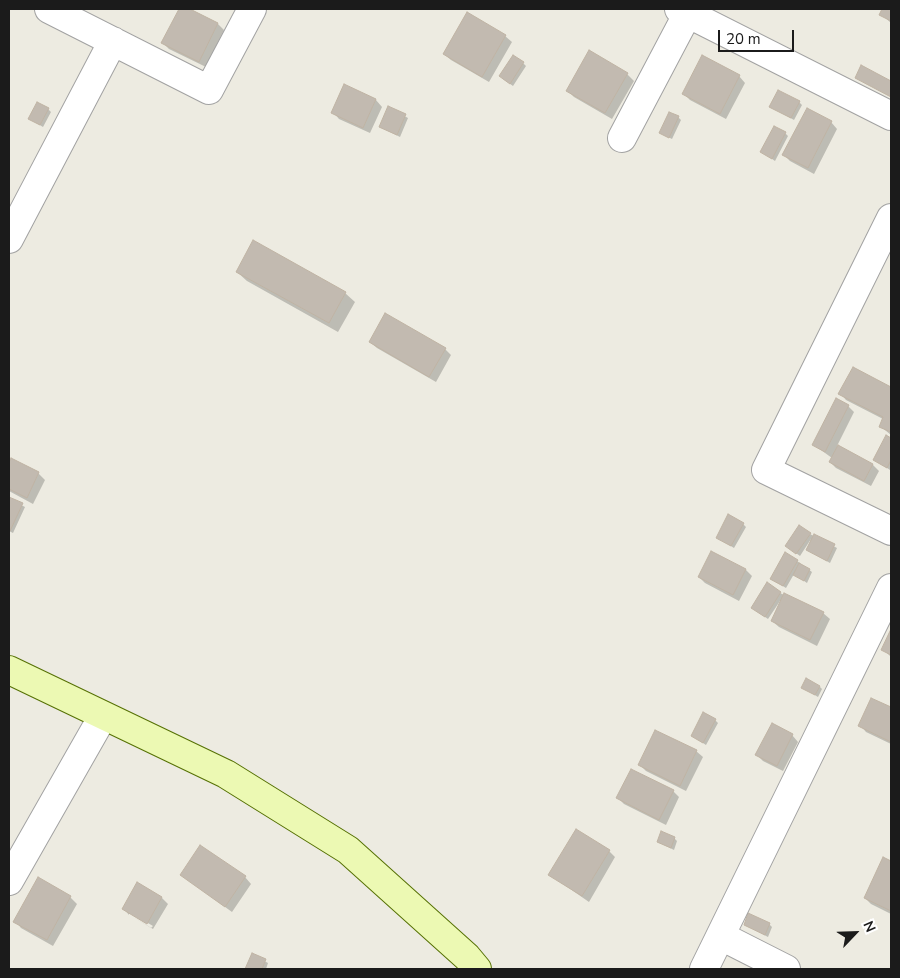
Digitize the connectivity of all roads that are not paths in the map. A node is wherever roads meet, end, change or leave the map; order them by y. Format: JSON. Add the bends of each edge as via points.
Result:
{"nodes":[{"id":1,"x":49,"y":9,"type":"edge"},
{"id":2,"x":252,"y":9,"type":"edge"},
{"id":3,"x":685,"y":10,"type":"edge"},
{"id":4,"x":113,"y":41,"type":"junction"},
{"id":5,"x":891,"y":116,"type":"edge"},
{"id":6,"x":622,"y":138,"type":"dead end"},
{"id":7,"x":891,"y":218,"type":"edge"},
{"id":8,"x":9,"y":239,"type":"edge"},
{"id":9,"x":891,"y":531,"type":"edge"},
{"id":10,"x":891,"y":588,"type":"edge"},
{"id":11,"x":9,"y":670,"type":"edge"},
{"id":12,"x":103,"y":716,"type":"junction"},
{"id":13,"x":9,"y":881,"type":"edge"},
{"id":14,"x":721,"y":936,"type":"junction"},
{"id":15,"x":477,"y":969,"type":"edge"},
{"id":16,"x":704,"y":969,"type":"edge"},
{"id":17,"x":786,"y":969,"type":"edge"}],
"edges":[{"from":1,"to":4,"type":"street"},
{"from":2,"to":4,"type":"street","via":[[209,90]]},
{"from":3,"to":5,"type":"street"},
{"from":3,"to":6,"type":"street"},
{"from":4,"to":8,"type":"street"},
{"from":7,"to":9,"type":"street","via":[[766,470]]},
{"from":10,"to":14,"type":"street"},
{"from":11,"to":12,"type":"main road"},
{"from":12,"to":13,"type":"street"},
{"from":12,"to":15,"type":"main road","via":[[226,774],[348,850]]},
{"from":14,"to":16,"type":"street"},
{"from":14,"to":17,"type":"street"}]}
